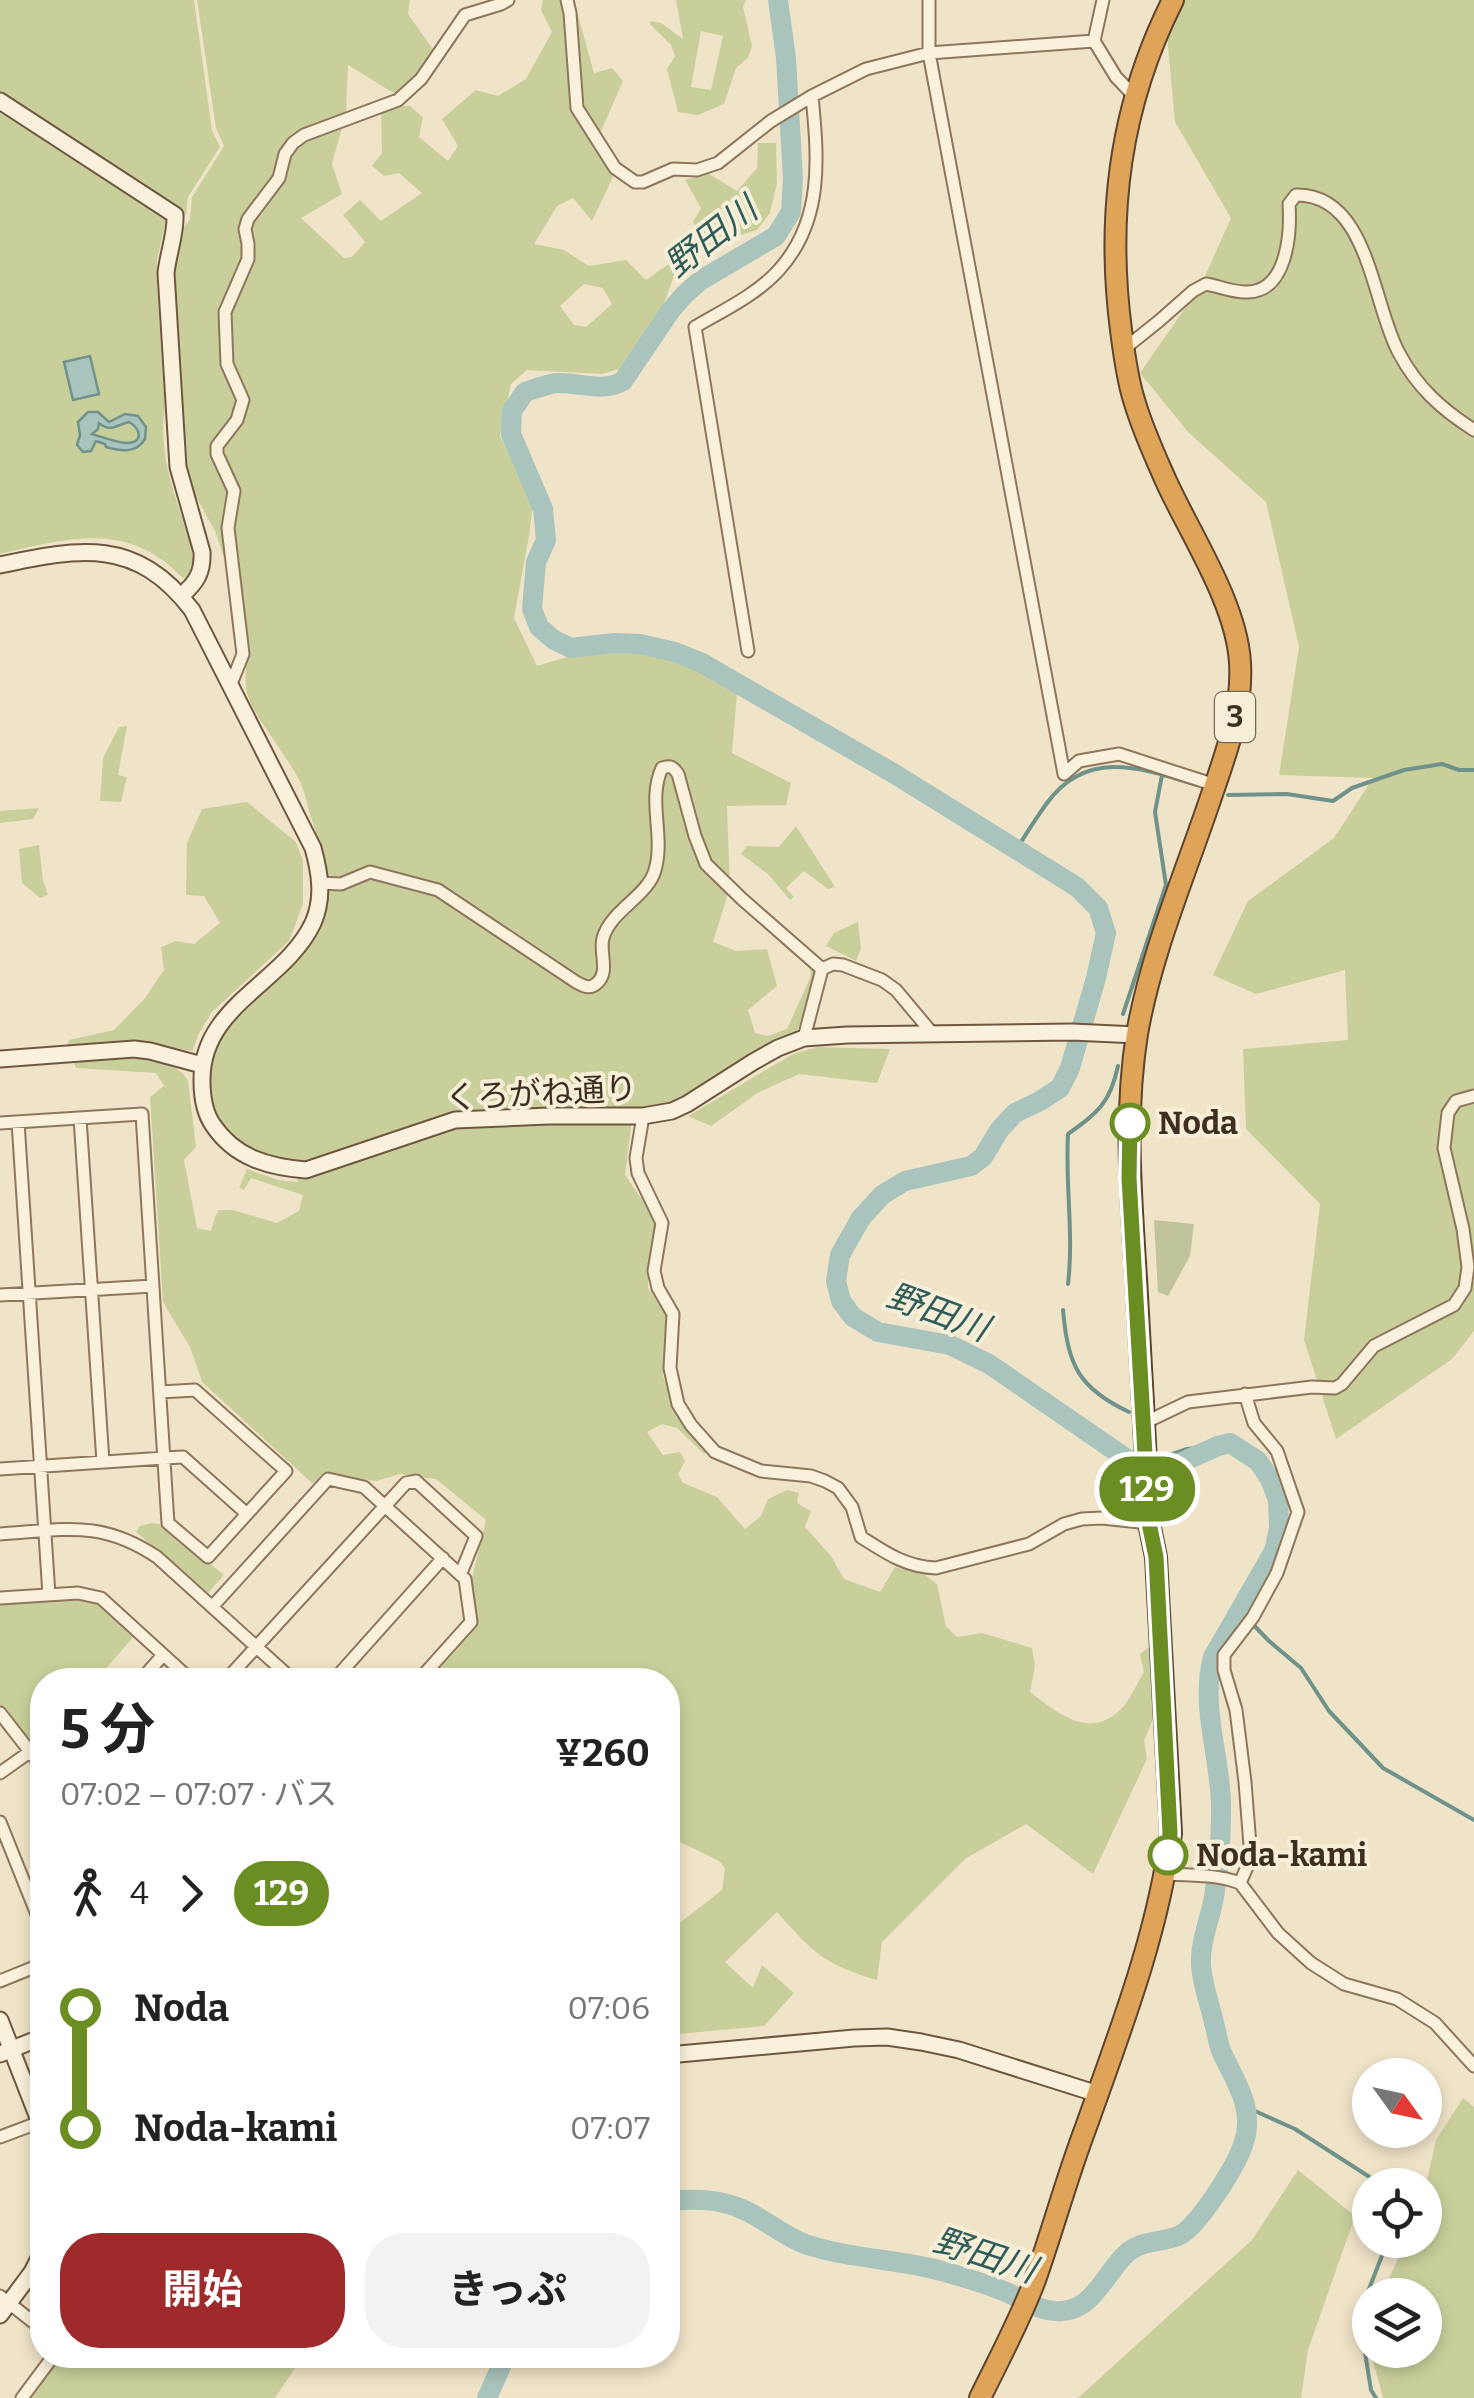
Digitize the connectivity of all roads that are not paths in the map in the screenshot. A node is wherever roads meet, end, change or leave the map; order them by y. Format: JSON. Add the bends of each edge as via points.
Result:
{"nodes":[{"id":1,"x":508,"y":0,"type":"edge"},
{"id":2,"x":567,"y":0,"type":"edge"},
{"id":3,"x":929,"y":0,"type":"edge"},
{"id":4,"x":1103,"y":0,"type":"edge"},
{"id":5,"x":1173,"y":0,"type":"edge"},
{"id":6,"x":1094,"y":40,"type":"junction"},
{"id":7,"x":930,"y":53,"type":"junction"},
{"id":8,"x":808,"y":98,"type":"junction"},
{"id":9,"x":1136,"y":98,"type":"junction"},
{"id":10,"x":0,"y":101,"type":"edge"},
{"id":11,"x":1124,"y":349,"type":"junction"},
{"id":12,"x":1474,"y":430,"type":"edge"},
{"id":13,"x":0,"y":566,"type":"edge"},
{"id":14,"x":181,"y":596,"type":"junction"},
{"id":15,"x":748,"y":651,"type":"dead end"},
{"id":16,"x":231,"y":684,"type":"junction"},
{"id":17,"x":1215,"y":785,"type":"junction"},
{"id":18,"x":320,"y":883,"type":"junction"},
{"id":19,"x":822,"y":969,"type":"junction"},
{"id":20,"x":932,"y":1033,"type":"junction"},
{"id":21,"x":1137,"y":1035,"type":"junction"},
{"id":22,"x":804,"y":1038,"type":"junction"},
{"id":23,"x":0,"y":1059,"type":"edge"},
{"id":24,"x":202,"y":1065,"type":"junction"},
{"id":25,"x":1474,"y":1096,"type":"edge"},
{"id":26,"x":643,"y":1116,"type":"junction"},
{"id":27,"x":80,"y":1118,"type":"junction"},
{"id":28,"x":18,"y":1122,"type":"junction"},
{"id":29,"x":0,"y":1123,"type":"edge"},
{"id":30,"x":154,"y":1286,"type":"junction"},
{"id":31,"x":92,"y":1290,"type":"junction"},
{"id":32,"x":29,"y":1294,"type":"junction"},
{"id":33,"x":0,"y":1295,"type":"edge"},
{"id":34,"x":160,"y":1392,"type":"junction"},
{"id":35,"x":1245,"y":1394,"type":"junction"},
{"id":36,"x":1144,"y":1424,"type":"junction"},
{"id":37,"x":164,"y":1458,"type":"junction"},
{"id":38,"x":103,"y":1462,"type":"junction"},
{"id":39,"x":40,"y":1466,"type":"junction"},
{"id":40,"x":0,"y":1469,"type":"edge"},
{"id":41,"x":384,"y":1505,"type":"junction"},
{"id":42,"x":247,"y":1514,"type":"junction"},
{"id":43,"x":1149,"y":1523,"type":"junction"},
{"id":44,"x":45,"y":1531,"type":"junction"},
{"id":45,"x":0,"y":1534,"type":"edge"},
{"id":46,"x":443,"y":1558,"type":"junction"},
{"id":47,"x":461,"y":1573,"type":"junction"},
{"id":48,"x":49,"y":1595,"type":"junction"},
{"id":49,"x":0,"y":1598,"type":"edge"},
{"id":50,"x":212,"y":1607,"type":"junction"},
{"id":51,"x":256,"y":1647,"type":"junction"},
{"id":52,"x":163,"y":1655,"type":"junction"},
{"id":53,"x":152,"y":1668,"type":"edge"},
{"id":54,"x":178,"y":1668,"type":"edge"},
{"id":55,"x":237,"y":1668,"type":"edge"},
{"id":56,"x":280,"y":1668,"type":"edge"},
{"id":57,"x":347,"y":1668,"type":"edge"},
{"id":58,"x":430,"y":1668,"type":"edge"},
{"id":59,"x":0,"y":1713,"type":"edge"},
{"id":60,"x":30,"y":1749,"type":"edge"},
{"id":61,"x":30,"y":1752,"type":"edge"},
{"id":62,"x":0,"y":1774,"type":"edge"},
{"id":63,"x":0,"y":1822,"type":"edge"},
{"id":64,"x":1163,"y":1874,"type":"junction"},
{"id":65,"x":1236,"y":1881,"type":"junction"},
{"id":66,"x":30,"y":1897,"type":"edge"},
{"id":67,"x":30,"y":1969,"type":"edge"},
{"id":68,"x":0,"y":1981,"type":"edge"},
{"id":69,"x":0,"y":2020,"type":"edge"},
{"id":70,"x":30,"y":2042,"type":"edge"},
{"id":71,"x":6,"y":2051,"type":"edge"},
{"id":72,"x":680,"y":2054,"type":"edge"},
{"id":73,"x":1474,"y":2066,"type":"edge"},
{"id":74,"x":1098,"y":2094,"type":"junction"},
{"id":75,"x":30,"y":2102,"type":"edge"},
{"id":76,"x":30,"y":2128,"type":"edge"},
{"id":77,"x":0,"y":2138,"type":"edge"},
{"id":78,"x":30,"y":2274,"type":"edge"},
{"id":79,"x":3,"y":2305,"type":"edge"},
{"id":80,"x":30,"y":2322,"type":"edge"},
{"id":81,"x":44,"y":2368,"type":"edge"},
{"id":82,"x":22,"y":2398,"type":"edge"},
{"id":83,"x":980,"y":2398,"type":"edge"}],
"edges":[{"from":1,"to":16,"type":"street","via":[[466,15],[398,100],[293,143],[279,178],[248,220],[248,260],[225,312],[227,364],[243,400],[217,446],[234,492],[228,528],[243,654]]},
{"from":2,"to":8,"type":"street","via":[[577,108],[615,168],[635,182],[718,163]]},
{"from":3,"to":7,"type":"street"},
{"from":4,"to":6,"type":"street"},
{"from":5,"to":9,"type":"highway","number":"3"},
{"from":6,"to":7,"type":"street"},
{"from":6,"to":9,"type":"street"},
{"from":7,"to":8,"type":"street","via":[[866,69]]},
{"from":7,"to":17,"type":"street","via":[[1064,774],[1078,761],[1119,754]]},
{"from":8,"to":15,"type":"street","via":[[818,158],[805,229],[777,272],[695,328]]},
{"from":9,"to":11,"type":"highway","number":"3","via":[[1114,227]]},
{"from":10,"to":14,"type":"street","via":[[175,215],[166,273],[178,467],[202,552],[195,584]]},
{"from":11,"to":12,"type":"street","via":[[1206,284],[1245,292],[1270,283],[1286,254],[1288,204],[1296,195],[1311,194],[1354,230],[1388,330],[1419,383]]},
{"from":11,"to":17,"type":"highway","number":"3","via":[[1146,434],[1237,641],[1238,708]]},
{"from":13,"to":14,"type":"street","via":[[68,552],[112,555],[146,568]]},
{"from":14,"to":16,"type":"street"},
{"from":16,"to":18,"type":"street","via":[[313,848]]},
{"from":17,"to":21,"type":"highway","number":"3"},
{"from":18,"to":19,"type":"street","via":[[341,884],[370,872],[438,890],[591,987],[604,973],[603,937],[655,870],[656,782],[668,766],[678,774],[706,864]]},
{"from":18,"to":24,"type":"street","via":[[306,935],[233,1007]]},
{"from":19,"to":20,"type":"street","via":[[843,965],[882,980]]},
{"from":19,"to":22,"type":"street"},
{"from":20,"to":21,"type":"street","name":"くろがね通り"},
{"from":20,"to":22,"type":"street","name":"くろがね通り"},
{"from":21,"to":36,"type":"highway","number":"3","via":[[1129,1178]]},
{"from":22,"to":26,"type":"street","name":"くろがね通り","via":[[688,1104]]},
{"from":23,"to":24,"type":"street","via":[[134,1049]]},
{"from":24,"to":26,"type":"street","name":"くろがね通り","via":[[203,1100],[214,1128],[236,1150],[284,1168],[306,1170],[455,1120]]},
{"from":25,"to":35,"type":"street","via":[[1456,1101],[1448,1113],[1445,1142],[1468,1268],[1466,1288],[1454,1305],[1374,1346],[1334,1388]]},
{"from":26,"to":43,"type":"street","via":[[636,1158],[662,1223],[654,1271],[673,1314],[672,1382],[678,1404],[710,1448],[760,1471],[825,1480],[852,1507],[861,1538],[921,1567],[1030,1544],[1082,1519]]},
{"from":27,"to":28,"type":"street"},
{"from":27,"to":30,"type":"street","via":[[142,1114]]},
{"from":27,"to":31,"type":"street"},
{"from":28,"to":29,"type":"street"},
{"from":28,"to":32,"type":"street"},
{"from":30,"to":31,"type":"street"},
{"from":30,"to":34,"type":"street"},
{"from":31,"to":32,"type":"street"},
{"from":31,"to":38,"type":"street"},
{"from":32,"to":33,"type":"street"},
{"from":32,"to":39,"type":"street"},
{"from":34,"to":37,"type":"street"},
{"from":34,"to":42,"type":"street","via":[[195,1390],[286,1471]]},
{"from":35,"to":36,"type":"street","via":[[1188,1402]]},
{"from":35,"to":65,"type":"street","via":[[1254,1423],[1277,1451],[1298,1512],[1277,1573],[1224,1655],[1252,1858]]},
{"from":36,"to":43,"type":"highway","number":"3"},
{"from":37,"to":38,"type":"street"},
{"from":37,"to":42,"type":"street","via":[[183,1457]]},
{"from":37,"to":42,"type":"street","via":[[168,1523],[208,1557]]},
{"from":38,"to":39,"type":"street"},
{"from":39,"to":40,"type":"street"},
{"from":39,"to":44,"type":"street"},
{"from":41,"to":46,"type":"street"},
{"from":41,"to":47,"type":"street","via":[[406,1483],[416,1482],[476,1536]]},
{"from":41,"to":50,"type":"street","via":[[364,1487],[328,1479]]},
{"from":41,"to":51,"type":"street"},
{"from":43,"to":64,"type":"highway","number":"3","via":[[1170,1833]]},
{"from":44,"to":45,"type":"street"},
{"from":44,"to":48,"type":"street"},
{"from":44,"to":50,"type":"street","via":[[101,1530],[122,1537]]},
{"from":46,"to":47,"type":"street"},
{"from":46,"to":57,"type":"street"},
{"from":47,"to":58,"type":"street","via":[[471,1622]]},
{"from":48,"to":49,"type":"street"},
{"from":48,"to":52,"type":"street","via":[[101,1598]]},
{"from":50,"to":51,"type":"street"},
{"from":51,"to":55,"type":"street"},
{"from":51,"to":56,"type":"street"},
{"from":52,"to":53,"type":"street"},
{"from":52,"to":54,"type":"street"},
{"from":59,"to":60,"type":"street"},
{"from":61,"to":62,"type":"street"},
{"from":63,"to":66,"type":"street"},
{"from":64,"to":65,"type":"street"},
{"from":64,"to":74,"type":"highway","number":"3","via":[[1140,1971]]},
{"from":65,"to":73,"type":"street","via":[[1312,1963],[1435,2023]]},
{"from":67,"to":68,"type":"street"},
{"from":69,"to":71,"type":"street"},
{"from":70,"to":71,"type":"street"},
{"from":71,"to":75,"type":"street"},
{"from":72,"to":74,"type":"street","via":[[887,2038],[959,2050]]},
{"from":74,"to":83,"type":"highway","number":"3","via":[[1034,2281]]},
{"from":76,"to":77,"type":"street"},
{"from":78,"to":79,"type":"street"},
{"from":79,"to":80,"type":"street"},
{"from":81,"to":82,"type":"street"}]}
